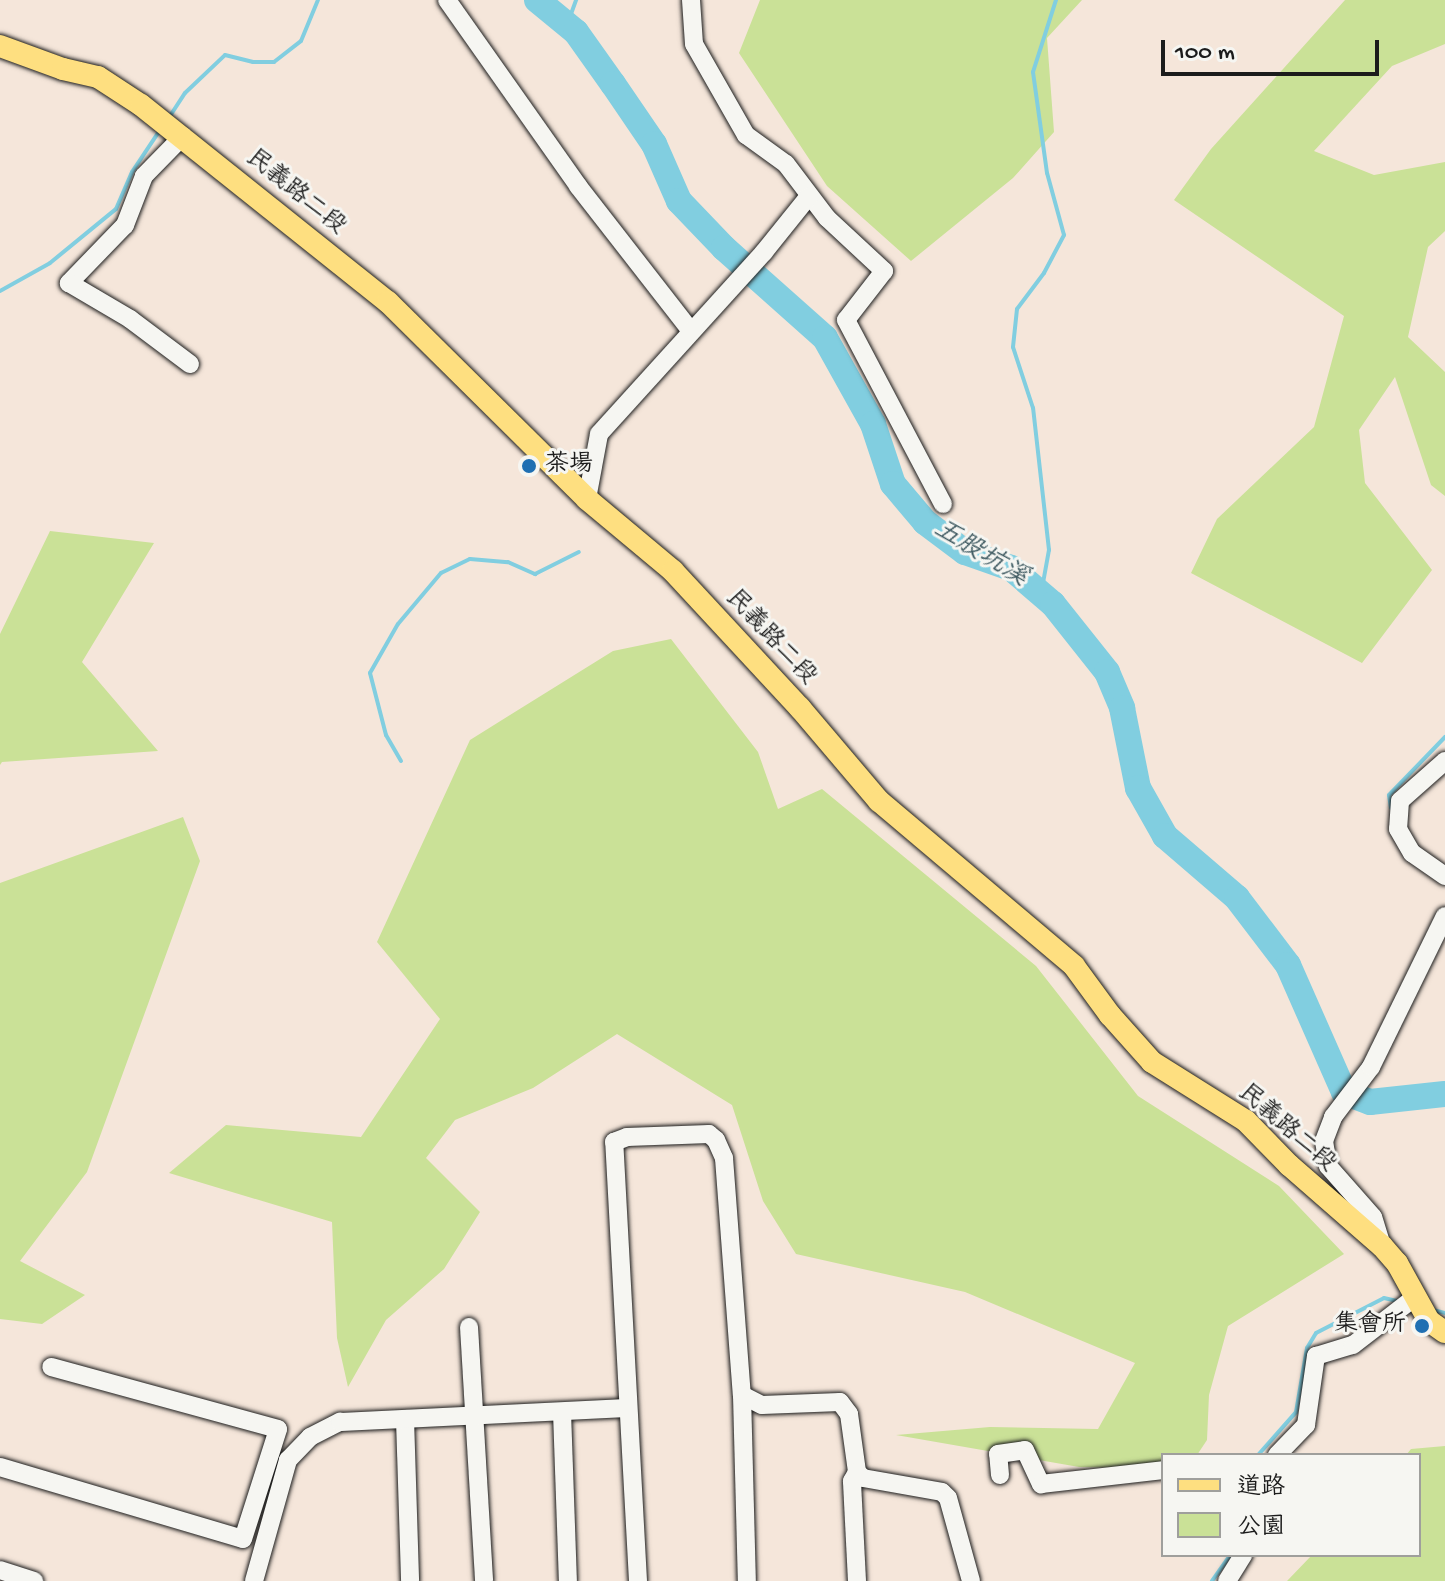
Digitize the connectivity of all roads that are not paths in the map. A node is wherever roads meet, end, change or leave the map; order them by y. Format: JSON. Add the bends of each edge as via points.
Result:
{"nodes":[{"id":1,"x":447,"y":0,"type":"edge"},
{"id":2,"x":691,"y":0,"type":"edge"},
{"id":3,"x":0,"y":46,"type":"edge"},
{"id":4,"x":171,"y":127,"type":"junction"},
{"id":5,"x":809,"y":196,"type":"junction"},
{"id":6,"x":691,"y":331,"type":"junction"},
{"id":7,"x":190,"y":364,"type":"dead end"},
{"id":8,"x":587,"y":499,"type":"junction"},
{"id":9,"x":943,"y":504,"type":"dead end"},
{"id":10,"x":1445,"y":761,"type":"edge"},
{"id":11,"x":1445,"y":876,"type":"edge"},
{"id":12,"x":1445,"y":916,"type":"edge"},
{"id":13,"x":1382,"y":1246,"type":"junction"},
{"id":14,"x":1417,"y":1301,"type":"junction"},
{"id":15,"x":469,"y":1327,"type":"dead end"},
{"id":16,"x":1445,"y":1332,"type":"edge"},
{"id":17,"x":51,"y":1367,"type":"dead end"},
{"id":18,"x":742,"y":1395,"type":"junction"},
{"id":19,"x":628,"y":1408,"type":"junction"},
{"id":20,"x":562,"y":1412,"type":"junction"},
{"id":21,"x":476,"y":1417,"type":"junction"},
{"id":22,"x":405,"y":1419,"type":"junction"},
{"id":23,"x":1279,"y":1453,"type":"edge"},
{"id":24,"x":0,"y":1467,"type":"edge"},
{"id":25,"x":1161,"y":1470,"type":"edge"},
{"id":26,"x":857,"y":1472,"type":"junction"},
{"id":27,"x":1000,"y":1475,"type":"dead end"},
{"id":28,"x":1242,"y":1557,"type":"edge"},
{"id":29,"x":0,"y":1570,"type":"edge"},
{"id":30,"x":34,"y":1581,"type":"edge"},
{"id":31,"x":254,"y":1581,"type":"edge"},
{"id":32,"x":410,"y":1581,"type":"edge"},
{"id":33,"x":484,"y":1581,"type":"edge"},
{"id":34,"x":568,"y":1581,"type":"edge"},
{"id":35,"x":638,"y":1581,"type":"edge"},
{"id":36,"x":747,"y":1581,"type":"edge"},
{"id":37,"x":857,"y":1581,"type":"edge"},
{"id":38,"x":971,"y":1581,"type":"edge"},
{"id":39,"x":1227,"y":1581,"type":"edge"}],
"edges":[{"from":1,"to":6,"type":"street","via":[[578,186]]},
{"from":2,"to":5,"type":"street","via":[[694,44],[746,135],[786,164]]},
{"from":3,"to":4,"type":"main road","name":"民義路二段","via":[[98,77]]},
{"from":4,"to":7,"type":"street","via":[[125,225],[69,283],[130,319]]},
{"from":4,"to":8,"type":"main road","name":"民義路二段","via":[[388,302]]},
{"from":5,"to":6,"type":"street"},
{"from":5,"to":9,"type":"street","via":[[884,271],[846,320]]},
{"from":6,"to":8,"type":"street","via":[[599,434]]},
{"from":8,"to":13,"type":"main road","name":"民義路二段","via":[[673,571],[879,801],[1074,966],[1152,1062],[1246,1121]]},
{"from":10,"to":11,"type":"street","via":[[1400,801],[1398,829],[1412,853]]},
{"from":12,"to":13,"type":"street","via":[[1371,1067],[1333,1117],[1324,1141],[1328,1166],[1373,1217]]},
{"from":13,"to":14,"type":"main road","name":"民義路二段"},
{"from":14,"to":16,"type":"main road","name":"民義路二段","via":[[1429,1321]]},
{"from":14,"to":23,"type":"street","via":[[1353,1345],[1316,1356],[1306,1425]]},
{"from":15,"to":21,"type":"street"},
{"from":17,"to":24,"type":"street","via":[[278,1429],[243,1539]]},
{"from":18,"to":19,"type":"street","via":[[724,1158],[716,1140],[709,1134],[627,1137],[614,1142]]},
{"from":18,"to":26,"type":"street","via":[[762,1405],[840,1402],[849,1414]]},
{"from":18,"to":36,"type":"street"},
{"from":19,"to":20,"type":"street"},
{"from":19,"to":35,"type":"street"},
{"from":20,"to":21,"type":"street"},
{"from":20,"to":34,"type":"street"},
{"from":21,"to":22,"type":"street"},
{"from":21,"to":33,"type":"street"},
{"from":22,"to":31,"type":"street","via":[[340,1422],[310,1437],[288,1460]]},
{"from":22,"to":32,"type":"street"},
{"from":25,"to":27,"type":"street","via":[[1041,1484],[1025,1450],[998,1454]]},
{"from":26,"to":37,"type":"street","via":[[852,1481]]},
{"from":26,"to":38,"type":"street","via":[[863,1478],[942,1492]]},
{"from":28,"to":39,"type":"street"},
{"from":29,"to":30,"type":"street"}]}
